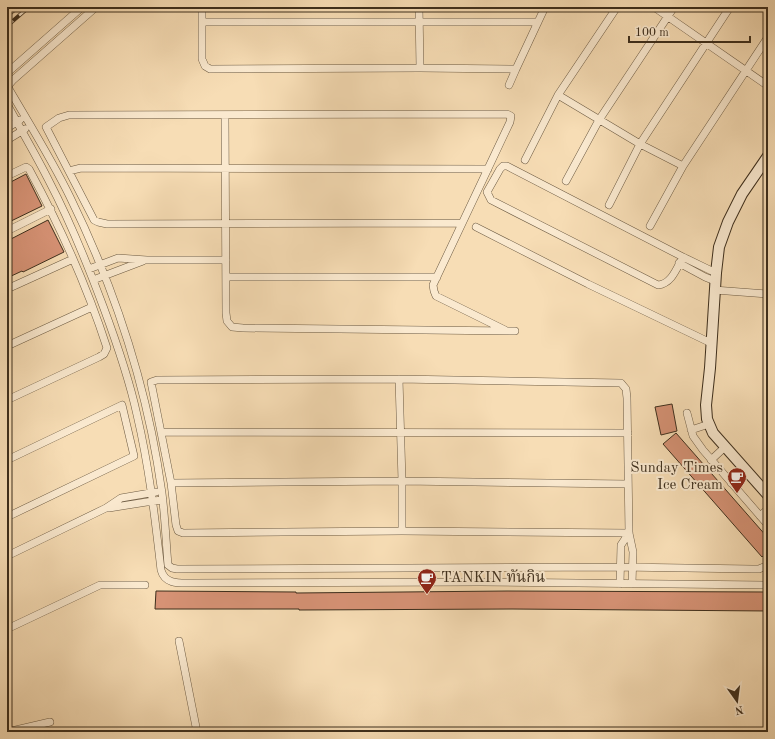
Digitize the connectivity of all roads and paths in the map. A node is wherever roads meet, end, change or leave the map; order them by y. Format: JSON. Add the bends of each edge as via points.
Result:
{"nodes":[{"id":1,"x":82,"y":7,"type":"edge"},
{"id":2,"x":96,"y":7,"type":"edge"},
{"id":3,"x":202,"y":7,"type":"edge"},
{"id":4,"x":419,"y":7,"type":"edge"},
{"id":5,"x":545,"y":7,"type":"edge"},
{"id":6,"x":617,"y":7,"type":"edge"},
{"id":7,"x":654,"y":7,"type":"edge"},
{"id":8,"x":674,"y":7,"type":"edge"},
{"id":9,"x":730,"y":7,"type":"edge"},
{"id":10,"x":668,"y":16,"type":"junction"},
{"id":11,"x":202,"y":22,"type":"junction"},
{"id":12,"x":419,"y":22,"type":"junction"},
{"id":13,"x":538,"y":22,"type":"junction"},
{"id":14,"x":768,"y":37,"type":"edge"},
{"id":15,"x":706,"y":43,"type":"junction"},
{"id":16,"x":420,"y":68,"type":"junction"},
{"id":17,"x":516,"y":69,"type":"junction"},
{"id":18,"x":746,"y":71,"type":"junction"},
{"id":19,"x":7,"y":73,"type":"edge"},
{"id":20,"x":509,"y":85,"type":"dead end"},
{"id":21,"x":8,"y":86,"type":"edge"},
{"id":22,"x":768,"y":86,"type":"edge"},
{"id":23,"x":558,"y":95,"type":"junction"},
{"id":24,"x":7,"y":104,"type":"edge"},
{"id":25,"x":225,"y":115,"type":"junction"},
{"id":26,"x":25,"y":117,"type":"junction"},
{"id":27,"x":599,"y":120,"type":"junction"},
{"id":28,"x":16,"y":122,"type":"junction"},
{"id":29,"x":31,"y":126,"type":"junction"},
{"id":30,"x":7,"y":128,"type":"edge"},
{"id":31,"x":22,"y":131,"type":"junction"},
{"id":32,"x":7,"y":140,"type":"edge"},
{"id":33,"x":640,"y":144,"type":"junction"},
{"id":34,"x":768,"y":156,"type":"edge"},
{"id":35,"x":525,"y":160,"type":"dead end"},
{"id":36,"x":683,"y":166,"type":"junction"},
{"id":37,"x":488,"y":168,"type":"junction"},
{"id":38,"x":226,"y":169,"type":"junction"},
{"id":39,"x":69,"y":171,"type":"junction"},
{"id":40,"x":7,"y":176,"type":"edge"},
{"id":41,"x":566,"y":182,"type":"dead end"},
{"id":42,"x":609,"y":205,"type":"dead end"},
{"id":43,"x":51,"y":209,"type":"junction"},
{"id":44,"x":462,"y":223,"type":"junction"},
{"id":45,"x":226,"y":224,"type":"junction"},
{"id":46,"x":650,"y":226,"type":"dead end"},
{"id":47,"x":476,"y":227,"type":"dead end"},
{"id":48,"x":7,"y":231,"type":"edge"},
{"id":49,"x":73,"y":258,"type":"junction"},
{"id":50,"x":147,"y":260,"type":"junction"},
{"id":51,"x":226,"y":260,"type":"junction"},
{"id":52,"x":681,"y":260,"type":"junction"},
{"id":53,"x":101,"y":265,"type":"junction"},
{"id":54,"x":89,"y":269,"type":"junction"},
{"id":55,"x":104,"y":275,"type":"junction"},
{"id":56,"x":226,"y":277,"type":"junction"},
{"id":57,"x":437,"y":277,"type":"junction"},
{"id":58,"x":93,"y":280,"type":"junction"},
{"id":59,"x":715,"y":281,"type":"junction"},
{"id":60,"x":7,"y":289,"type":"edge"},
{"id":61,"x":768,"y":294,"type":"edge"},
{"id":62,"x":92,"y":307,"type":"junction"},
{"id":63,"x":505,"y":330,"type":"junction"},
{"id":64,"x":515,"y":332,"type":"dead end"},
{"id":65,"x":711,"y":343,"type":"junction"},
{"id":66,"x":7,"y":346,"type":"edge"},
{"id":67,"x":137,"y":376,"type":"junction"},
{"id":68,"x":399,"y":379,"type":"junction"},
{"id":69,"x":127,"y":380,"type":"junction"},
{"id":70,"x":7,"y":400,"type":"edge"},
{"id":71,"x":687,"y":413,"type":"dead end"},
{"id":72,"x":709,"y":424,"type":"junction"},
{"id":73,"x":691,"y":430,"type":"junction"},
{"id":74,"x":161,"y":432,"type":"junction"},
{"id":75,"x":401,"y":432,"type":"junction"},
{"id":76,"x":628,"y":433,"type":"junction"},
{"id":77,"x":725,"y":447,"type":"junction"},
{"id":78,"x":7,"y":460,"type":"edge"},
{"id":79,"x":711,"y":460,"type":"junction"},
{"id":80,"x":746,"y":470,"type":"junction"},
{"id":81,"x":402,"y":481,"type":"junction"},
{"id":82,"x":171,"y":483,"type":"junction"},
{"id":83,"x":731,"y":483,"type":"junction"},
{"id":84,"x":628,"y":484,"type":"junction"},
{"id":85,"x":162,"y":491,"type":"junction"},
{"id":86,"x":152,"y":492,"type":"junction"},
{"id":87,"x":768,"y":495,"type":"edge"},
{"id":88,"x":153,"y":500,"type":"junction"},
{"id":89,"x":163,"y":500,"type":"junction"},
{"id":90,"x":106,"y":508,"type":"junction"},
{"id":91,"x":768,"y":509,"type":"edge"},
{"id":92,"x":760,"y":516,"type":"junction"},
{"id":93,"x":7,"y":517,"type":"edge"},
{"id":94,"x":768,"y":525,"type":"edge"},
{"id":95,"x":402,"y":531,"type":"junction"},
{"id":96,"x":629,"y":533,"type":"junction"},
{"id":97,"x":7,"y":556,"type":"edge"},
{"id":98,"x":620,"y":567,"type":"junction"},
{"id":99,"x":632,"y":567,"type":"junction"},
{"id":100,"x":323,"y":568,"type":"junction"},
{"id":101,"x":479,"y":568,"type":"junction"},
{"id":102,"x":767,"y":568,"type":"edge"},
{"id":103,"x":177,"y":569,"type":"junction"},
{"id":104,"x":172,"y":582,"type":"junction"},
{"id":105,"x":480,"y":582,"type":"junction"},
{"id":106,"x":323,"y":583,"type":"junction"},
{"id":107,"x":620,"y":584,"type":"junction"},
{"id":108,"x":632,"y":584,"type":"junction"},
{"id":109,"x":145,"y":585,"type":"dead end"},
{"id":110,"x":768,"y":585,"type":"edge"},
{"id":111,"x":7,"y":630,"type":"edge"},
{"id":112,"x":179,"y":641,"type":"dead end"},
{"id":113,"x":50,"y":722,"type":"dead end"},
{"id":114,"x":7,"y":732,"type":"edge"},
{"id":115,"x":197,"y":732,"type":"edge"}],
"edges":[{"from":1,"to":19,"type":"street"},
{"from":2,"to":21,"type":"street"},
{"from":3,"to":11,"type":"street"},
{"from":4,"to":12,"type":"street"},
{"from":5,"to":13,"type":"street"},
{"from":6,"to":23,"type":"street"},
{"from":7,"to":10,"type":"street"},
{"from":8,"to":10,"type":"street"},
{"from":9,"to":15,"type":"street"},
{"from":10,"to":15,"type":"street"},
{"from":10,"to":27,"type":"street"},
{"from":11,"to":12,"type":"street"},
{"from":11,"to":16,"type":"street","via":[[202,59],[205,66],[210,68]]},
{"from":12,"to":13,"type":"street"},
{"from":12,"to":16,"type":"street"},
{"from":13,"to":17,"type":"street"},
{"from":14,"to":18,"type":"street"},
{"from":15,"to":18,"type":"street"},
{"from":15,"to":33,"type":"street"},
{"from":16,"to":17,"type":"street"},
{"from":17,"to":20,"type":"street"},
{"from":18,"to":22,"type":"street"},
{"from":18,"to":36,"type":"street"},
{"from":21,"to":26,"type":"street"},
{"from":23,"to":27,"type":"street"},
{"from":23,"to":35,"type":"street"},
{"from":24,"to":28,"type":"street"},
{"from":25,"to":37,"type":"street","via":[[507,114],[511,116],[510,122]]},
{"from":25,"to":38,"type":"street"},
{"from":25,"to":39,"type":"street","via":[[69,115],[59,118],[46,127]]},
{"from":26,"to":28,"type":"street"},
{"from":26,"to":29,"type":"street"},
{"from":27,"to":33,"type":"street"},
{"from":27,"to":41,"type":"street"},
{"from":28,"to":30,"type":"street"},
{"from":28,"to":31,"type":"street"},
{"from":29,"to":31,"type":"street"},
{"from":29,"to":53,"type":"street","via":[[61,178]]},
{"from":31,"to":32,"type":"street"},
{"from":31,"to":54,"type":"street","via":[[50,181]]},
{"from":33,"to":36,"type":"street"},
{"from":33,"to":42,"type":"street"},
{"from":34,"to":59,"type":"street","via":[[742,194],[728,222],[719,247]]},
{"from":36,"to":46,"type":"street"},
{"from":37,"to":38,"type":"street"},
{"from":37,"to":44,"type":"street"},
{"from":38,"to":39,"type":"street","via":[[81,168]]},
{"from":38,"to":45,"type":"street"},
{"from":39,"to":45,"type":"street","via":[[94,220],[98,222]]},
{"from":40,"to":43,"type":"street","via":[[26,167],[29,169]]},
{"from":43,"to":48,"type":"street"},
{"from":43,"to":49,"type":"street"},
{"from":44,"to":45,"type":"street"},
{"from":44,"to":57,"type":"street"},
{"from":45,"to":51,"type":"street"},
{"from":47,"to":65,"type":"street"},
{"from":49,"to":60,"type":"street"},
{"from":49,"to":62,"type":"street"},
{"from":50,"to":51,"type":"street"},
{"from":50,"to":53,"type":"street","via":[[118,258]]},
{"from":50,"to":55,"type":"street"},
{"from":51,"to":56,"type":"street"},
{"from":52,"to":52,"type":"street","via":[[507,166],[500,169],[487,192],[491,200],[658,285],[670,281]]},
{"from":52,"to":59,"type":"street"},
{"from":53,"to":54,"type":"street"},
{"from":53,"to":55,"type":"street"},
{"from":54,"to":58,"type":"street"},
{"from":55,"to":58,"type":"street"},
{"from":55,"to":67,"type":"street"},
{"from":56,"to":57,"type":"street"},
{"from":56,"to":63,"type":"street","via":[[227,321],[232,327]]},
{"from":57,"to":63,"type":"street","via":[[433,285],[436,296]]},
{"from":58,"to":69,"type":"street"},
{"from":59,"to":61,"type":"street"},
{"from":59,"to":65,"type":"street"},
{"from":62,"to":66,"type":"street"},
{"from":62,"to":70,"type":"street","via":[[106,348],[104,354]]},
{"from":63,"to":64,"type":"street"},
{"from":65,"to":72,"type":"street","via":[[706,405],[706,419]]},
{"from":67,"to":69,"type":"street"},
{"from":67,"to":85,"type":"street","via":[[153,437]]},
{"from":68,"to":74,"type":"street","via":[[152,381],[150,383]]},
{"from":68,"to":75,"type":"street"},
{"from":68,"to":76,"type":"street","via":[[621,383],[626,389]]},
{"from":69,"to":86,"type":"street","via":[[140,428]]},
{"from":71,"to":73,"type":"street"},
{"from":72,"to":73,"type":"street"},
{"from":72,"to":77,"type":"street"},
{"from":73,"to":79,"type":"street"},
{"from":74,"to":75,"type":"street"},
{"from":74,"to":82,"type":"street"},
{"from":75,"to":76,"type":"street"},
{"from":75,"to":81,"type":"street"},
{"from":76,"to":84,"type":"street"},
{"from":77,"to":79,"type":"street"},
{"from":77,"to":80,"type":"street"},
{"from":78,"to":93,"type":"street","via":[[122,405],[134,456]]},
{"from":79,"to":83,"type":"street"},
{"from":80,"to":83,"type":"street"},
{"from":80,"to":87,"type":"street"},
{"from":81,"to":82,"type":"street"},
{"from":81,"to":84,"type":"street"},
{"from":81,"to":95,"type":"street"},
{"from":82,"to":95,"type":"street","via":[[176,525],[182,533]]},
{"from":83,"to":92,"type":"street"},
{"from":84,"to":96,"type":"street"},
{"from":85,"to":86,"type":"street"},
{"from":85,"to":89,"type":"street"},
{"from":86,"to":88,"type":"street"},
{"from":86,"to":90,"type":"street","via":[[121,498]]},
{"from":88,"to":89,"type":"street"},
{"from":88,"to":90,"type":"street"},
{"from":88,"to":104,"type":"street","via":[[162,576]]},
{"from":89,"to":103,"type":"street","via":[[168,565]]},
{"from":90,"to":97,"type":"street"},
{"from":91,"to":92,"type":"street"},
{"from":92,"to":94,"type":"street"},
{"from":95,"to":96,"type":"street"},
{"from":96,"to":98,"type":"street","via":[[621,545]]},
{"from":96,"to":99,"type":"street","via":[[633,552]]},
{"from":98,"to":99,"type":"street"},
{"from":98,"to":101,"type":"street"},
{"from":98,"to":107,"type":"street"},
{"from":99,"to":102,"type":"street"},
{"from":99,"to":108,"type":"street"},
{"from":100,"to":101,"type":"street"},
{"from":100,"to":103,"type":"street"},
{"from":100,"to":106,"type":"street"},
{"from":101,"to":105,"type":"street"},
{"from":103,"to":104,"type":"street"},
{"from":104,"to":106,"type":"street"},
{"from":105,"to":106,"type":"street"},
{"from":105,"to":107,"type":"street"},
{"from":107,"to":108,"type":"street"},
{"from":108,"to":110,"type":"street"},
{"from":109,"to":111,"type":"street","via":[[100,585]]},
{"from":112,"to":115,"type":"street"},
{"from":113,"to":114,"type":"street"}]}
